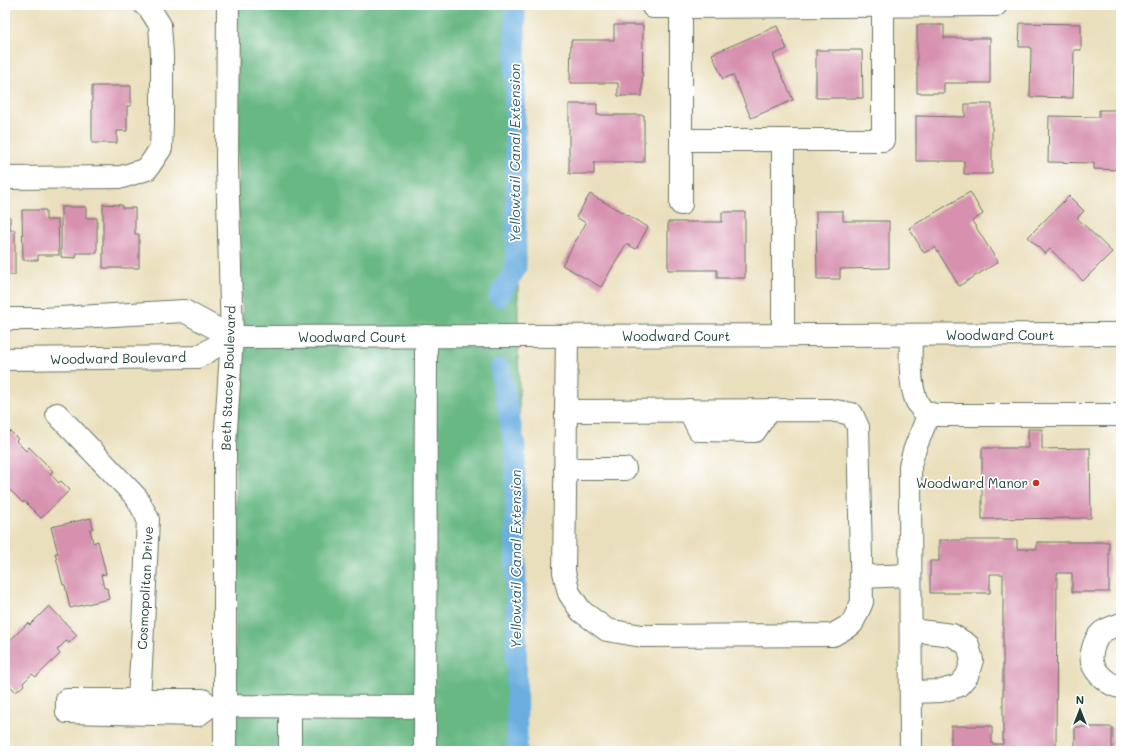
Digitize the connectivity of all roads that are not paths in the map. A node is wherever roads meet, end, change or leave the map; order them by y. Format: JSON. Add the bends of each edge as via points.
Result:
{"nodes":[{"id":1,"x":145,"y":5,"type":"edge"},
{"id":2,"x":228,"y":5,"type":"edge"},
{"id":3,"x":996,"y":5,"type":"edge"},
{"id":4,"x":883,"y":6,"type":"edge"},
{"id":5,"x":653,"y":7,"type":"dead end"},
{"id":6,"x":681,"y":7,"type":"junction"},
{"id":7,"x":681,"y":140,"type":"junction"},
{"id":8,"x":783,"y":140,"type":"junction"},
{"id":9,"x":5,"y":178,"type":"edge"},
{"id":10,"x":681,"y":204,"type":"dead end"},
{"id":11,"x":5,"y":319,"type":"edge"},
{"id":12,"x":1121,"y":334,"type":"edge"},
{"id":13,"x":911,"y":335,"type":"junction"},
{"id":14,"x":426,"y":336,"type":"junction"},
{"id":15,"x":567,"y":336,"type":"junction"},
{"id":16,"x":783,"y":336,"type":"junction"},
{"id":17,"x":232,"y":337,"type":"junction"},
{"id":18,"x":5,"y":359,"type":"edge"},
{"id":19,"x":566,"y":411,"type":"junction"},
{"id":20,"x":57,"y":414,"type":"dead end"},
{"id":21,"x":929,"y":414,"type":"junction"},
{"id":22,"x":1121,"y":415,"type":"edge"},
{"id":23,"x":565,"y":469,"type":"junction"},
{"id":24,"x":625,"y":469,"type":"dead end"},
{"id":25,"x":910,"y":575,"type":"junction"},
{"id":26,"x":861,"y":577,"type":"junction"},
{"id":27,"x":1121,"y":624,"type":"edge"},
{"id":28,"x":911,"y":630,"type":"junction"},
{"id":29,"x":1121,"y":687,"type":"edge"},
{"id":30,"x":911,"y":692,"type":"junction"},
{"id":31,"x":218,"y":706,"type":"junction"},
{"id":32,"x":290,"y":706,"type":"junction"},
{"id":33,"x":425,"y":707,"type":"junction"},
{"id":34,"x":225,"y":751,"type":"edge"},
{"id":35,"x":290,"y":751,"type":"edge"},
{"id":36,"x":424,"y":751,"type":"edge"},
{"id":37,"x":911,"y":751,"type":"edge"}],
"edges":[{"from":1,"to":9,"type":"street","via":[[160,25],[162,63],[161,148],[147,169],[122,177]]},
{"from":2,"to":17,"type":"street","name":"Beth Stacey Boulevard","via":[[227,165]]},
{"from":3,"to":4,"type":"street"},
{"from":4,"to":6,"type":"street"},
{"from":4,"to":8,"type":"street","via":[[883,140]]},
{"from":5,"to":6,"type":"street"},
{"from":6,"to":7,"type":"street"},
{"from":7,"to":8,"type":"street"},
{"from":7,"to":10,"type":"street"},
{"from":8,"to":16,"type":"street"},
{"from":11,"to":17,"type":"street","via":[[184,311]]},
{"from":12,"to":13,"type":"street","name":"Woodward Court"},
{"from":13,"to":16,"type":"street","name":"Woodward Court"},
{"from":13,"to":21,"type":"street","via":[[915,396],[919,406]]},
{"from":14,"to":15,"type":"street","name":"Woodward Court"},
{"from":14,"to":17,"type":"street","name":"Woodward Court"},
{"from":14,"to":33,"type":"street"},
{"from":15,"to":16,"type":"street","name":"Woodward Court"},
{"from":15,"to":19,"type":"street"},
{"from":17,"to":18,"type":"street","name":"Woodward Boulevard","via":[[198,357]]},
{"from":17,"to":31,"type":"street","name":"Beth Stacey Boulevard","via":[[225,444]]},
{"from":19,"to":23,"type":"street"},
{"from":19,"to":26,"type":"street","via":[[830,410],[852,414],[858,427]]},
{"from":20,"to":31,"type":"street","name":"Cosmopolitan Drive","via":[[137,498],[148,519],[139,706],[198,715]]},
{"from":21,"to":22,"type":"street"},
{"from":21,"to":25,"type":"street","via":[[910,466]]},
{"from":23,"to":24,"type":"street"},
{"from":23,"to":26,"type":"street","via":[[564,572],[569,593],[581,611],[606,630],[642,636],[832,635],[852,624],[862,602]]},
{"from":25,"to":26,"type":"street"},
{"from":25,"to":28,"type":"street"},
{"from":27,"to":29,"type":"street","via":[[1102,632],[1094,645],[1092,661],[1100,676]]},
{"from":28,"to":30,"type":"street"},
{"from":28,"to":30,"type":"street","via":[[952,635],[968,644],[972,660],[967,676],[958,686],[941,691]]},
{"from":30,"to":37,"type":"street"},
{"from":31,"to":32,"type":"street"},
{"from":31,"to":34,"type":"street","name":"Beth Stacey Boulevard"},
{"from":32,"to":33,"type":"street"},
{"from":32,"to":35,"type":"street"},
{"from":33,"to":36,"type":"street"}]}
